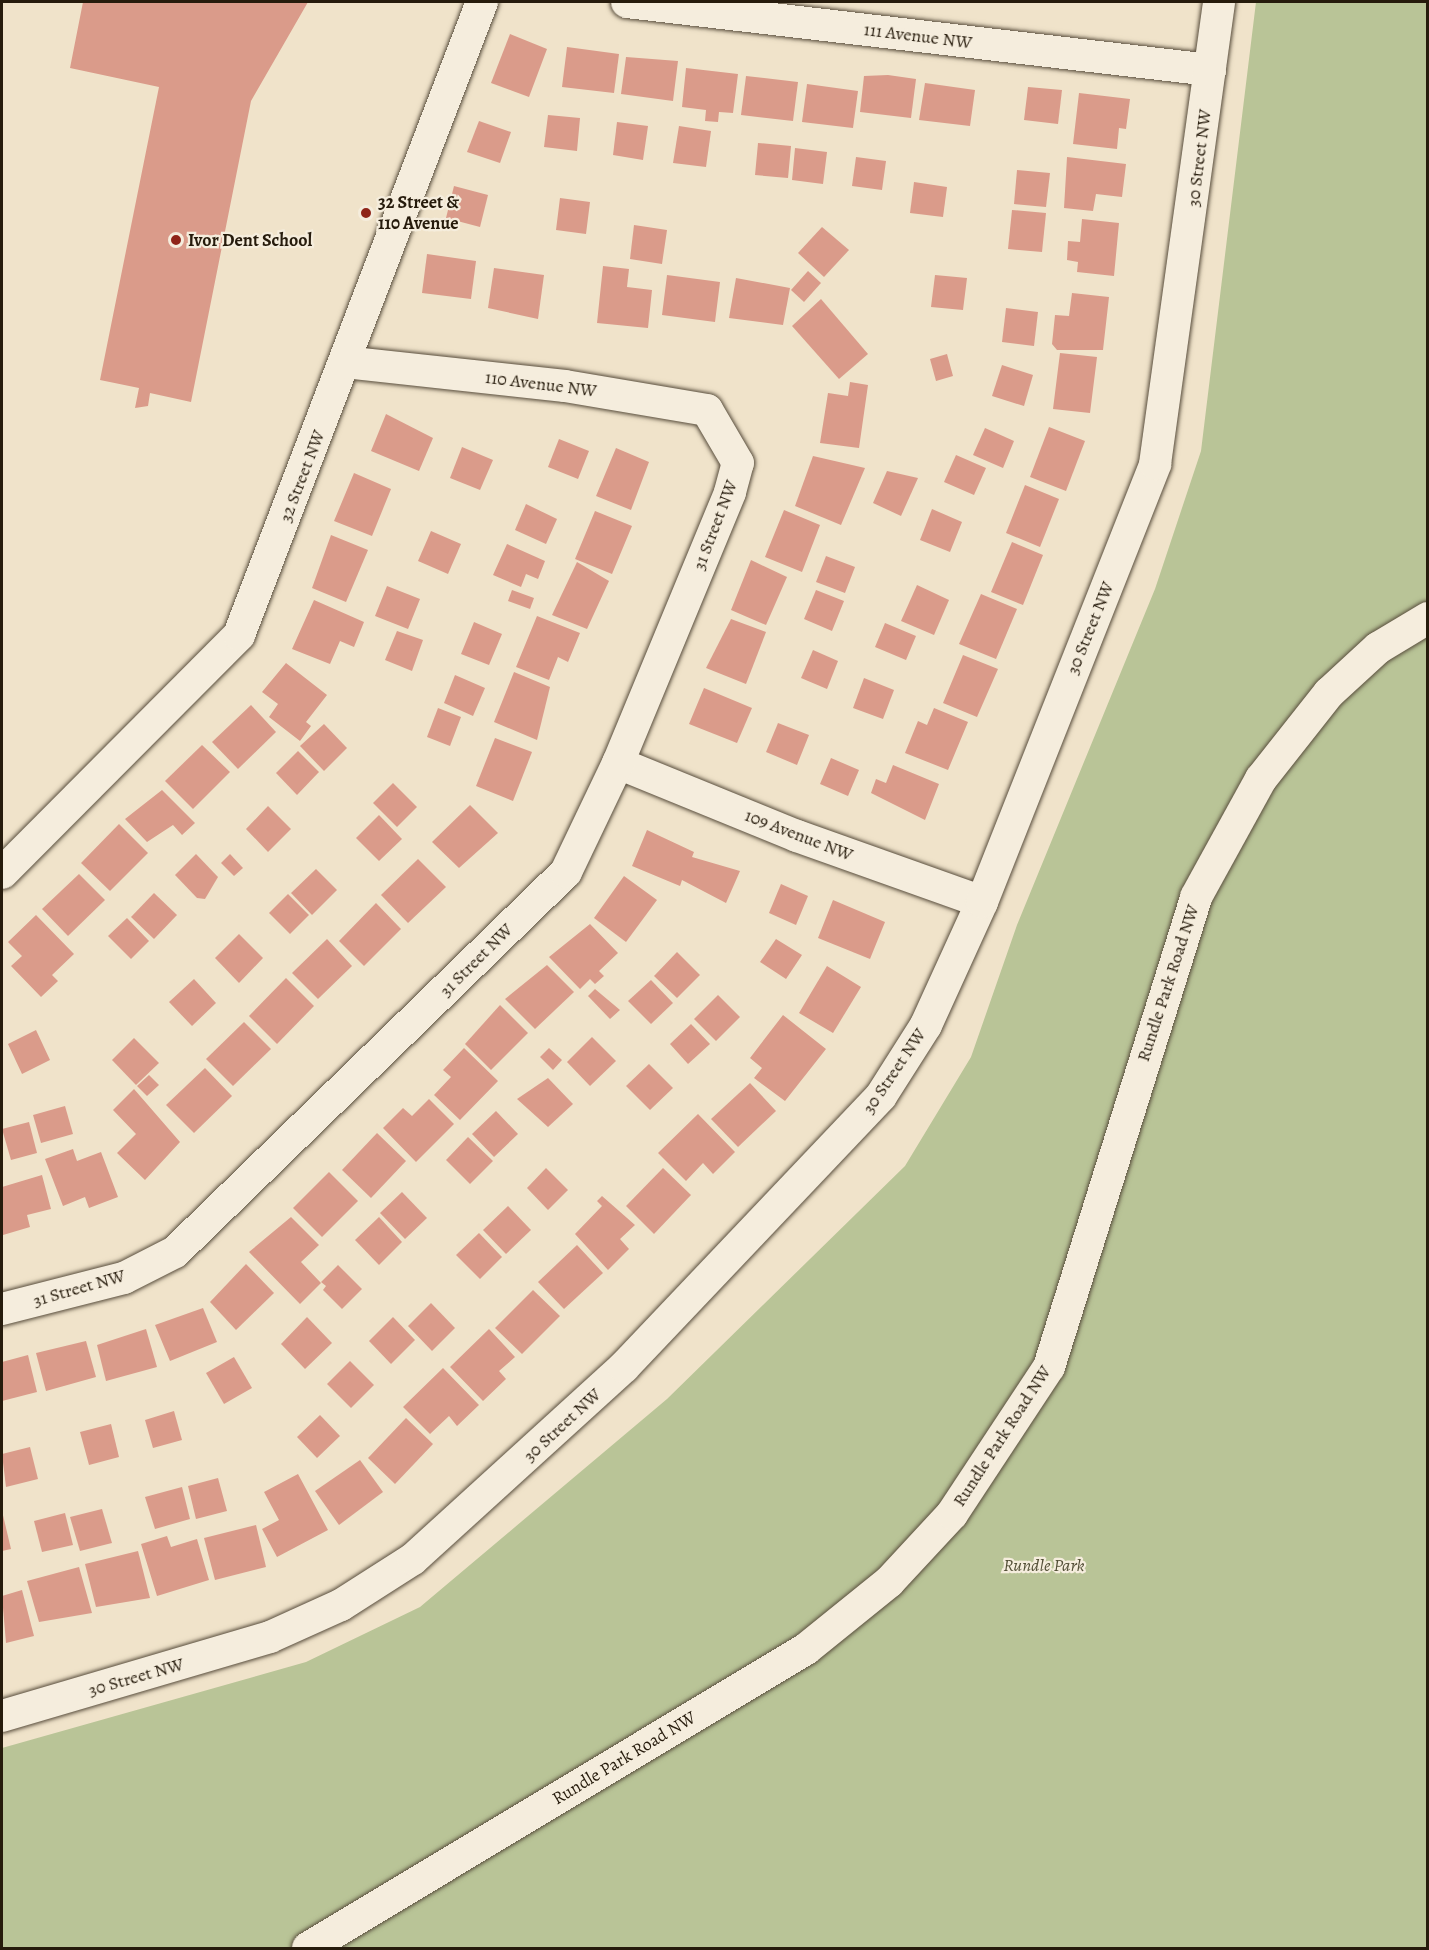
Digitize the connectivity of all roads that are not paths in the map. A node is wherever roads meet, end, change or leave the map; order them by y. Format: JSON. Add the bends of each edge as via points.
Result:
{"nodes":[{"id":1,"x":482,"y":2,"type":"edge"},
{"id":2,"x":627,"y":2,"type":"edge"},
{"id":3,"x":1219,"y":2,"type":"edge"},
{"id":4,"x":820,"y":13,"type":"edge"},
{"id":5,"x":1210,"y":70,"type":"junction"},
{"id":6,"x":345,"y":362,"type":"junction"},
{"id":7,"x":723,"y":434,"type":"joint"},
{"id":8,"x":1428,"y":618,"type":"edge"},
{"id":9,"x":618,"y":763,"type":"junction"},
{"id":10,"x":2,"y":873,"type":"edge"},
{"id":11,"x":982,"y":902,"type":"junction"},
{"id":12,"x":2,"y":1309,"type":"edge"},
{"id":13,"x":2,"y":1716,"type":"edge"},
{"id":14,"x":308,"y":1948,"type":"edge"}],
"edges":[{"from":1,"to":6,"type":"street","name":"32 Street NW"},
{"from":2,"to":4,"type":"street","name":"111 Avenue NW"},
{"from":3,"to":5,"type":"street","name":"30 Street NW"},
{"from":4,"to":5,"type":"street","name":"111 Avenue NW"},
{"from":5,"to":11,"type":"street","name":"30 Street NW","via":[[1155,464]]},
{"from":6,"to":7,"type":"street","name":"110 Avenue NW","via":[[674,401],[707,410]]},
{"from":6,"to":10,"type":"street","name":"32 Street NW","via":[[239,635]]},
{"from":7,"to":9,"type":"street","name":"31 Street NW","via":[[738,463],[730,492]]},
{"from":8,"to":14,"type":"street","name":"Rundle Park Road NW","via":[[1378,648],[1329,693],[1261,779],[1197,897],[1049,1367],[952,1514],[889,1582],[806,1649]]},
{"from":9,"to":11,"type":"street","name":"109 Avenue NW","via":[[797,836]]},
{"from":9,"to":12,"type":"street","name":"31 Street NW","via":[[566,872],[175,1252],[124,1278]]},
{"from":11,"to":13,"type":"street","name":"30 Street NW","via":[[926,1025],[881,1096],[624,1367],[449,1530],[375,1586],[288,1629]]}]}
